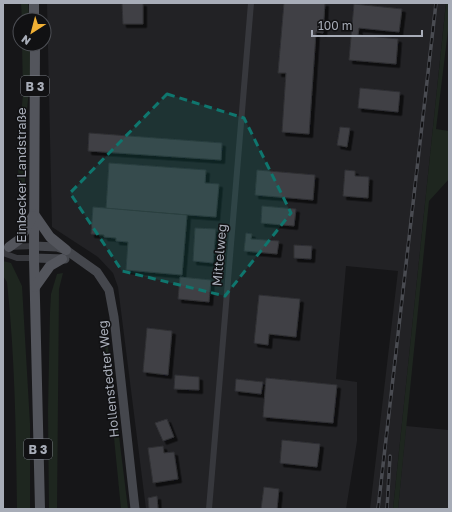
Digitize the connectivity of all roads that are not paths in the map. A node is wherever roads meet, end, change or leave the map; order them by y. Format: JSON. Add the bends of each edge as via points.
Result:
{"nodes":[{"id":1,"x":251,"y":3,"type":"edge"},
{"id":2,"x":35,"y":52,"type":"edge"},
{"id":3,"x":34,"y":214,"type":"junction"},
{"id":4,"x":34,"y":246,"type":"junction"},
{"id":5,"x":5,"y":250,"type":"edge"},
{"id":6,"x":64,"y":255,"type":"junction"},
{"id":7,"x":34,"y":258,"type":"junction"},
{"id":8,"x":35,"y":288,"type":"junction"},
{"id":9,"x":40,"y":509,"type":"edge"},
{"id":10,"x":136,"y":509,"type":"edge"},
{"id":11,"x":209,"y":509,"type":"edge"}],
"edges":[{"from":1,"to":11,"type":"street","name":"Mittelweg"},
{"from":2,"to":3,"type":"main road","name":"Einbecker Landstraße","number":"B 3"},
{"from":3,"to":4,"type":"main road","name":"Einbecker Landstraße","number":"B 3"},
{"from":3,"to":5,"type":"main road","via":[[20,239]]},
{"from":3,"to":6,"type":"main road"},
{"from":4,"to":5,"type":"street"},
{"from":4,"to":6,"type":"main road","via":[[57,247]]},
{"from":4,"to":7,"type":"main road","name":"Einbecker Landstraße","number":"B 3"},
{"from":5,"to":7,"type":"street","via":[[17,258]]},
{"from":6,"to":7,"type":"main road"},
{"from":6,"to":8,"type":"main road","via":[[50,266]]},
{"from":6,"to":10,"type":"main road","name":"Hollenstedter Weg","via":[[80,259],[97,272],[109,290]]},
{"from":7,"to":8,"type":"main road","number":"B 3"},
{"from":8,"to":9,"type":"main road","number":"B 3"}]}
